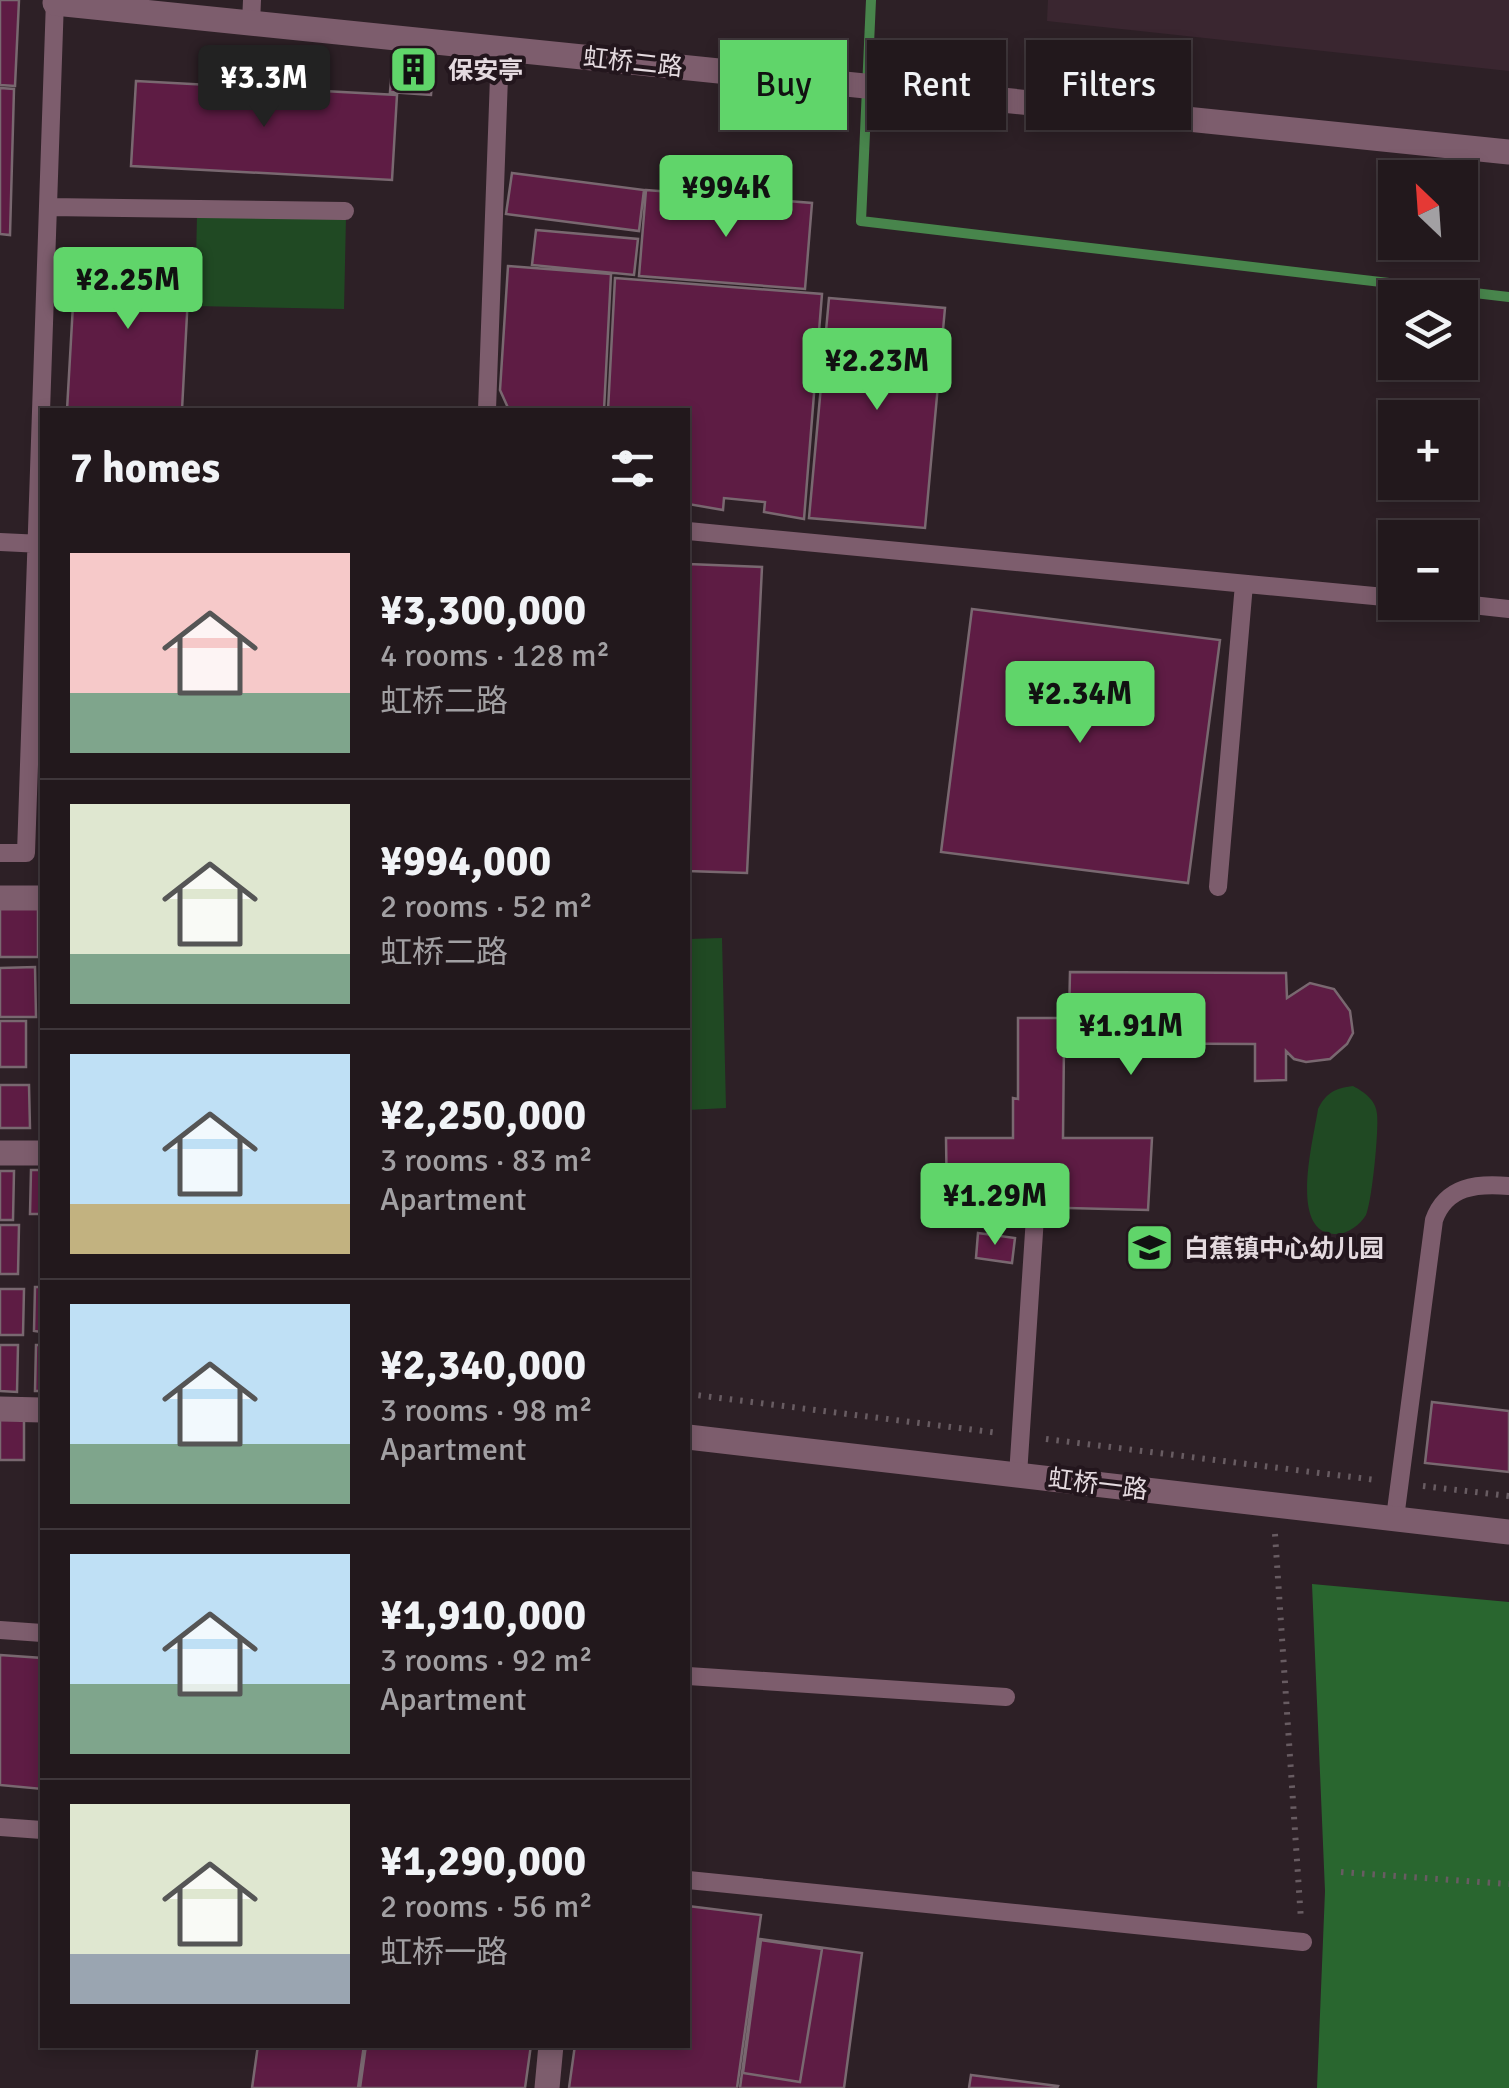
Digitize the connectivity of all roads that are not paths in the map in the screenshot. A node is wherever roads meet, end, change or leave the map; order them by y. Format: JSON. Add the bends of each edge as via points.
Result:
{"nodes":[{"id":1,"x":55,"y":2,"type":"edge"},
{"id":2,"x":251,"y":12,"type":"edge"},
{"id":3,"x":500,"y":49,"type":"junction"},
{"id":4,"x":1509,"y":152,"type":"edge"},
{"id":5,"x":48,"y":207,"type":"junction"},
{"id":6,"x":345,"y":211,"type":"dead end"},
{"id":7,"x":43,"y":408,"type":"edge"},
{"id":8,"x":487,"y":408,"type":"edge"},
{"id":9,"x":690,"y":531,"type":"edge"},
{"id":10,"x":0,"y":542,"type":"edge"},
{"id":11,"x":40,"y":544,"type":"edge"},
{"id":12,"x":1244,"y":584,"type":"junction"},
{"id":13,"x":1378,"y":596,"type":"edge"},
{"id":14,"x":1478,"y":605,"type":"edge"},
{"id":15,"x":1509,"y":608,"type":"edge"},
{"id":16,"x":0,"y":853,"type":"edge"},
{"id":17,"x":1218,"y":886,"type":"dead end"},
{"id":18,"x":0,"y":898,"type":"edge"},
{"id":19,"x":40,"y":898,"type":"edge"},
{"id":20,"x":0,"y":1152,"type":"edge"},
{"id":21,"x":40,"y":1153,"type":"edge"},
{"id":22,"x":1509,"y":1186,"type":"edge"},
{"id":23,"x":1035,"y":1217,"type":"dead end"},
{"id":24,"x":0,"y":1409,"type":"edge"},
{"id":25,"x":40,"y":1410,"type":"edge"},
{"id":26,"x":690,"y":1437,"type":"edge"},
{"id":27,"x":1018,"y":1475,"type":"junction"},
{"id":28,"x":1396,"y":1518,"type":"junction"},
{"id":29,"x":1509,"y":1532,"type":"edge"},
{"id":30,"x":0,"y":1630,"type":"edge"},
{"id":31,"x":40,"y":1633,"type":"edge"},
{"id":32,"x":690,"y":1676,"type":"edge"},
{"id":33,"x":1006,"y":1696,"type":"dead end"},
{"id":34,"x":0,"y":1827,"type":"edge"},
{"id":35,"x":40,"y":1830,"type":"edge"},
{"id":36,"x":690,"y":1880,"type":"edge"},
{"id":37,"x":1303,"y":1942,"type":"road end"},
{"id":38,"x":552,"y":2048,"type":"edge"},
{"id":39,"x":547,"y":2088,"type":"edge"}],
"edges":[{"from":1,"to":2,"type":"street","name":"虹桥二路"},
{"from":1,"to":5,"type":"lane"},
{"from":2,"to":3,"type":"street","name":"虹桥二路"},
{"from":3,"to":4,"type":"street","name":"虹桥二路"},
{"from":3,"to":8,"type":"lane"},
{"from":5,"to":6,"type":"lane"},
{"from":5,"to":7,"type":"lane"},
{"from":9,"to":12,"type":"lane"},
{"from":10,"to":11,"type":"lane"},
{"from":11,"to":16,"type":"lane","via":[[26,853]]},
{"from":12,"to":13,"type":"lane"},
{"from":12,"to":17,"type":"lane"},
{"from":14,"to":15,"type":"lane"},
{"from":18,"to":19,"type":"street"},
{"from":20,"to":21,"type":"street"},
{"from":22,"to":28,"type":"lane","via":[[1462,1189],[1434,1220]]},
{"from":23,"to":27,"type":"lane"},
{"from":24,"to":25,"type":"street"},
{"from":26,"to":27,"type":"street","name":"虹桥一路"},
{"from":27,"to":28,"type":"street","name":"虹桥一路"},
{"from":28,"to":29,"type":"street","name":"虹桥一路"},
{"from":30,"to":31,"type":"lane"},
{"from":32,"to":33,"type":"lane"},
{"from":34,"to":35,"type":"lane"},
{"from":36,"to":37,"type":"lane"},
{"from":38,"to":39,"type":"street"}]}
